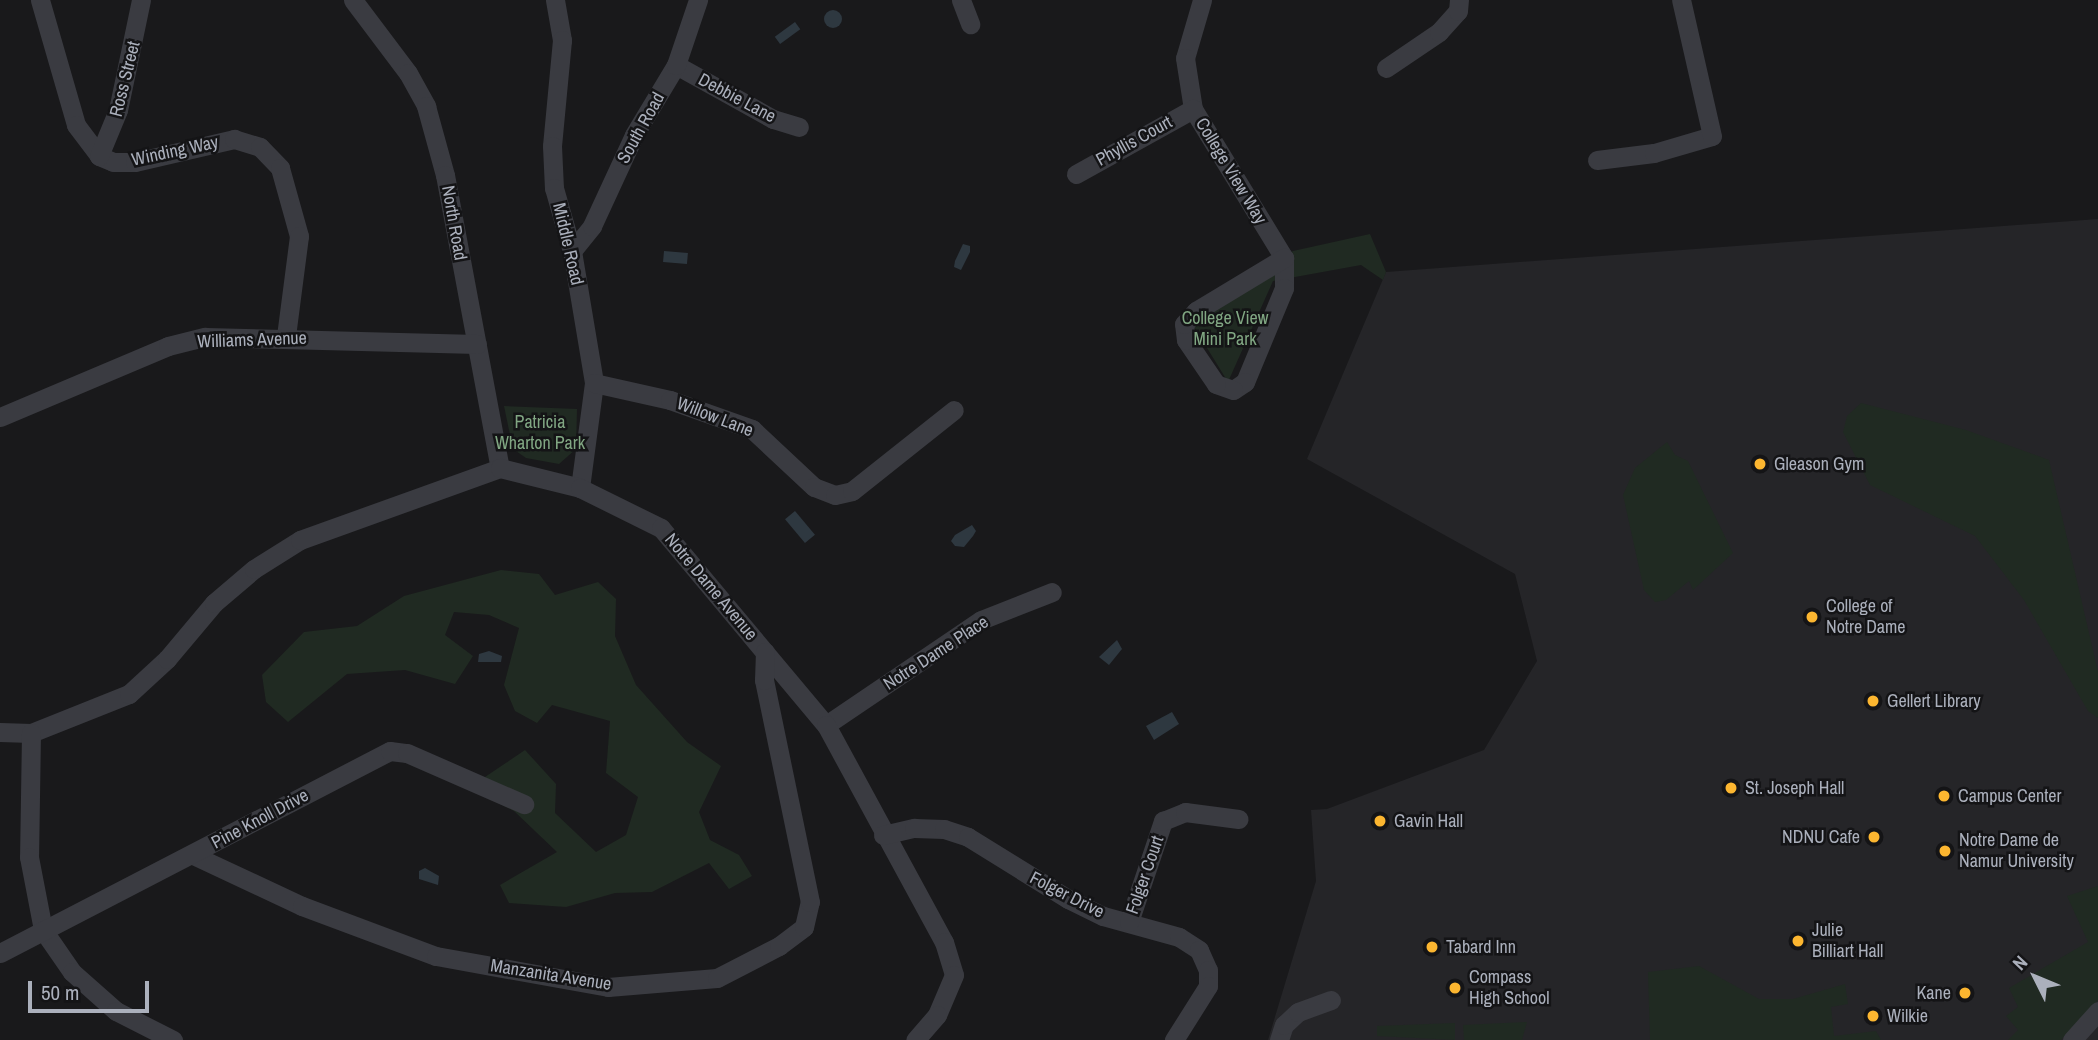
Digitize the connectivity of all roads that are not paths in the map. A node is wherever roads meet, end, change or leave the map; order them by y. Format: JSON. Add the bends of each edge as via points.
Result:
{"nodes":[{"id":1,"x":40,"y":0,"type":"edge"},
{"id":2,"x":141,"y":0,"type":"edge"},
{"id":3,"x":353,"y":0,"type":"edge"},
{"id":4,"x":555,"y":0,"type":"edge"},
{"id":5,"x":698,"y":0,"type":"edge"},
{"id":6,"x":961,"y":0,"type":"edge"},
{"id":7,"x":1202,"y":0,"type":"edge"},
{"id":8,"x":1459,"y":0,"type":"edge"},
{"id":9,"x":1681,"y":0,"type":"edge"},
{"id":10,"x":970,"y":24,"type":"dead end"},
{"id":11,"x":676,"y":65,"type":"junction"},
{"id":12,"x":1386,"y":68,"type":"dead end"},
{"id":13,"x":1193,"y":109,"type":"junction"},
{"id":14,"x":799,"y":127,"type":"dead end"},
{"id":15,"x":99,"y":156,"type":"junction"},
{"id":16,"x":1597,"y":160,"type":"dead end"},
{"id":17,"x":1076,"y":174,"type":"dead end"},
{"id":18,"x":572,"y":251,"type":"junction"},
{"id":19,"x":1284,"y":258,"type":"junction"},
{"id":20,"x":286,"y":336,"type":"junction"},
{"id":21,"x":477,"y":344,"type":"junction"},
{"id":22,"x":594,"y":383,"type":"junction"},
{"id":23,"x":954,"y":410,"type":"dead end"},
{"id":24,"x":0,"y":417,"type":"edge"},
{"id":25,"x":500,"y":468,"type":"junction"},
{"id":26,"x":580,"y":488,"type":"junction"},
{"id":27,"x":1052,"y":592,"type":"dead end"},
{"id":28,"x":765,"y":652,"type":"junction"},
{"id":29,"x":826,"y":726,"type":"junction"},
{"id":30,"x":0,"y":732,"type":"edge"},
{"id":31,"x":31,"y":733,"type":"junction"},
{"id":32,"x":524,"y":804,"type":"dead end"},
{"id":33,"x":1239,"y":819,"type":"dead end"},
{"id":34,"x":883,"y":835,"type":"junction"},
{"id":35,"x":193,"y":855,"type":"junction"},
{"id":36,"x":1129,"y":922,"type":"junction"},
{"id":37,"x":43,"y":930,"type":"junction"},
{"id":38,"x":0,"y":953,"type":"edge"},
{"id":39,"x":1331,"y":1000,"type":"dead end"},
{"id":40,"x":2098,"y":1011,"type":"edge"},
{"id":41,"x":173,"y":1040,"type":"edge"},
{"id":42,"x":915,"y":1040,"type":"edge"},
{"id":43,"x":1174,"y":1040,"type":"edge"},
{"id":44,"x":1279,"y":1040,"type":"edge"},
{"id":45,"x":2072,"y":1040,"type":"edge"}],
"edges":[{"from":1,"to":15,"type":"street","via":[[76,125]]},
{"from":2,"to":15,"type":"street","name":"Ross Street","via":[[118,110]]},
{"from":3,"to":21,"type":"street","name":"North Road","via":[[408,73],[426,106],[445,175]]},
{"from":4,"to":18,"type":"street","name":"Middle Road","via":[[562,40],[552,146],[554,188]]},
{"from":5,"to":11,"type":"street","name":"South Road"},
{"from":6,"to":10,"type":"street"},
{"from":7,"to":13,"type":"street","name":"College View Way","via":[[1185,58]]},
{"from":8,"to":12,"type":"street","via":[[1458,11],[1439,32]]},
{"from":9,"to":16,"type":"street","via":[[1713,136],[1654,153]]},
{"from":11,"to":14,"type":"street","name":"Debbie Lane","via":[[773,119]]},
{"from":11,"to":18,"type":"street","name":"South Road","via":[[634,135],[592,226]]},
{"from":13,"to":17,"type":"street","name":"Phyllis Court"},
{"from":13,"to":19,"type":"street","name":"College View Way"},
{"from":15,"to":20,"type":"street","name":"Winding Way","via":[[113,162],[135,162],[234,139],[260,147],[271,157],[290,194],[299,236]]},
{"from":18,"to":22,"type":"street","name":"Middle Road"},
{"from":19,"to":19,"type":"street","via":[[1196,311],[1184,324],[1186,340],[1216,384],[1233,390],[1245,382],[1284,288]]},
{"from":20,"to":21,"type":"street","name":"Williams Avenue"},
{"from":20,"to":24,"type":"street","name":"Williams Avenue","via":[[205,337],[168,346]]},
{"from":21,"to":25,"type":"street","name":"North Road"},
{"from":22,"to":23,"type":"street","name":"Willow Lane","via":[[670,400],[752,429],[814,487],[835,495],[852,491]]},
{"from":22,"to":26,"type":"street","name":"Middle Road"},
{"from":25,"to":26,"type":"street","name":"Notre Dame Avenue"},
{"from":25,"to":31,"type":"street","via":[[300,540],[254,569],[214,603],[129,694]]},
{"from":26,"to":28,"type":"street","name":"Notre Dame Avenue","via":[[661,528]]},
{"from":27,"to":29,"type":"street","name":"Notre Dame Place","via":[[981,620]]},
{"from":28,"to":29,"type":"street","name":"Notre Dame Avenue"},
{"from":28,"to":35,"type":"street","name":"Manzanita Avenue","via":[[764,680],[810,902],[804,927],[779,946],[717,978],[608,987],[436,956],[302,906]]},
{"from":29,"to":34,"type":"street","name":"Notre Dame Avenue"},
{"from":30,"to":31,"type":"street"},
{"from":31,"to":37,"type":"street","via":[[29,857]]},
{"from":32,"to":35,"type":"street","name":"Pine Knoll Drive","via":[[407,753],[390,751]]},
{"from":33,"to":36,"type":"street","name":"Folger Court","via":[[1185,812],[1164,821]]},
{"from":34,"to":36,"type":"street","name":"Folger Drive","via":[[914,828],[944,829],[968,837],[1068,899],[1103,916]]},
{"from":34,"to":42,"type":"street","name":"Notre Dame Avenue","via":[[944,942],[954,975],[937,1015]]},
{"from":35,"to":37,"type":"street","name":"Pine Knoll Drive"},
{"from":36,"to":43,"type":"street","name":"Folger Drive","via":[[1179,937],[1199,950],[1208,970],[1208,986]]},
{"from":37,"to":38,"type":"street","name":"Pine Knoll Drive"},
{"from":37,"to":41,"type":"street","via":[[72,972],[116,1012]]},
{"from":39,"to":44,"type":"street","via":[[1298,1012],[1284,1025]]},
{"from":40,"to":45,"type":"street"}]}
